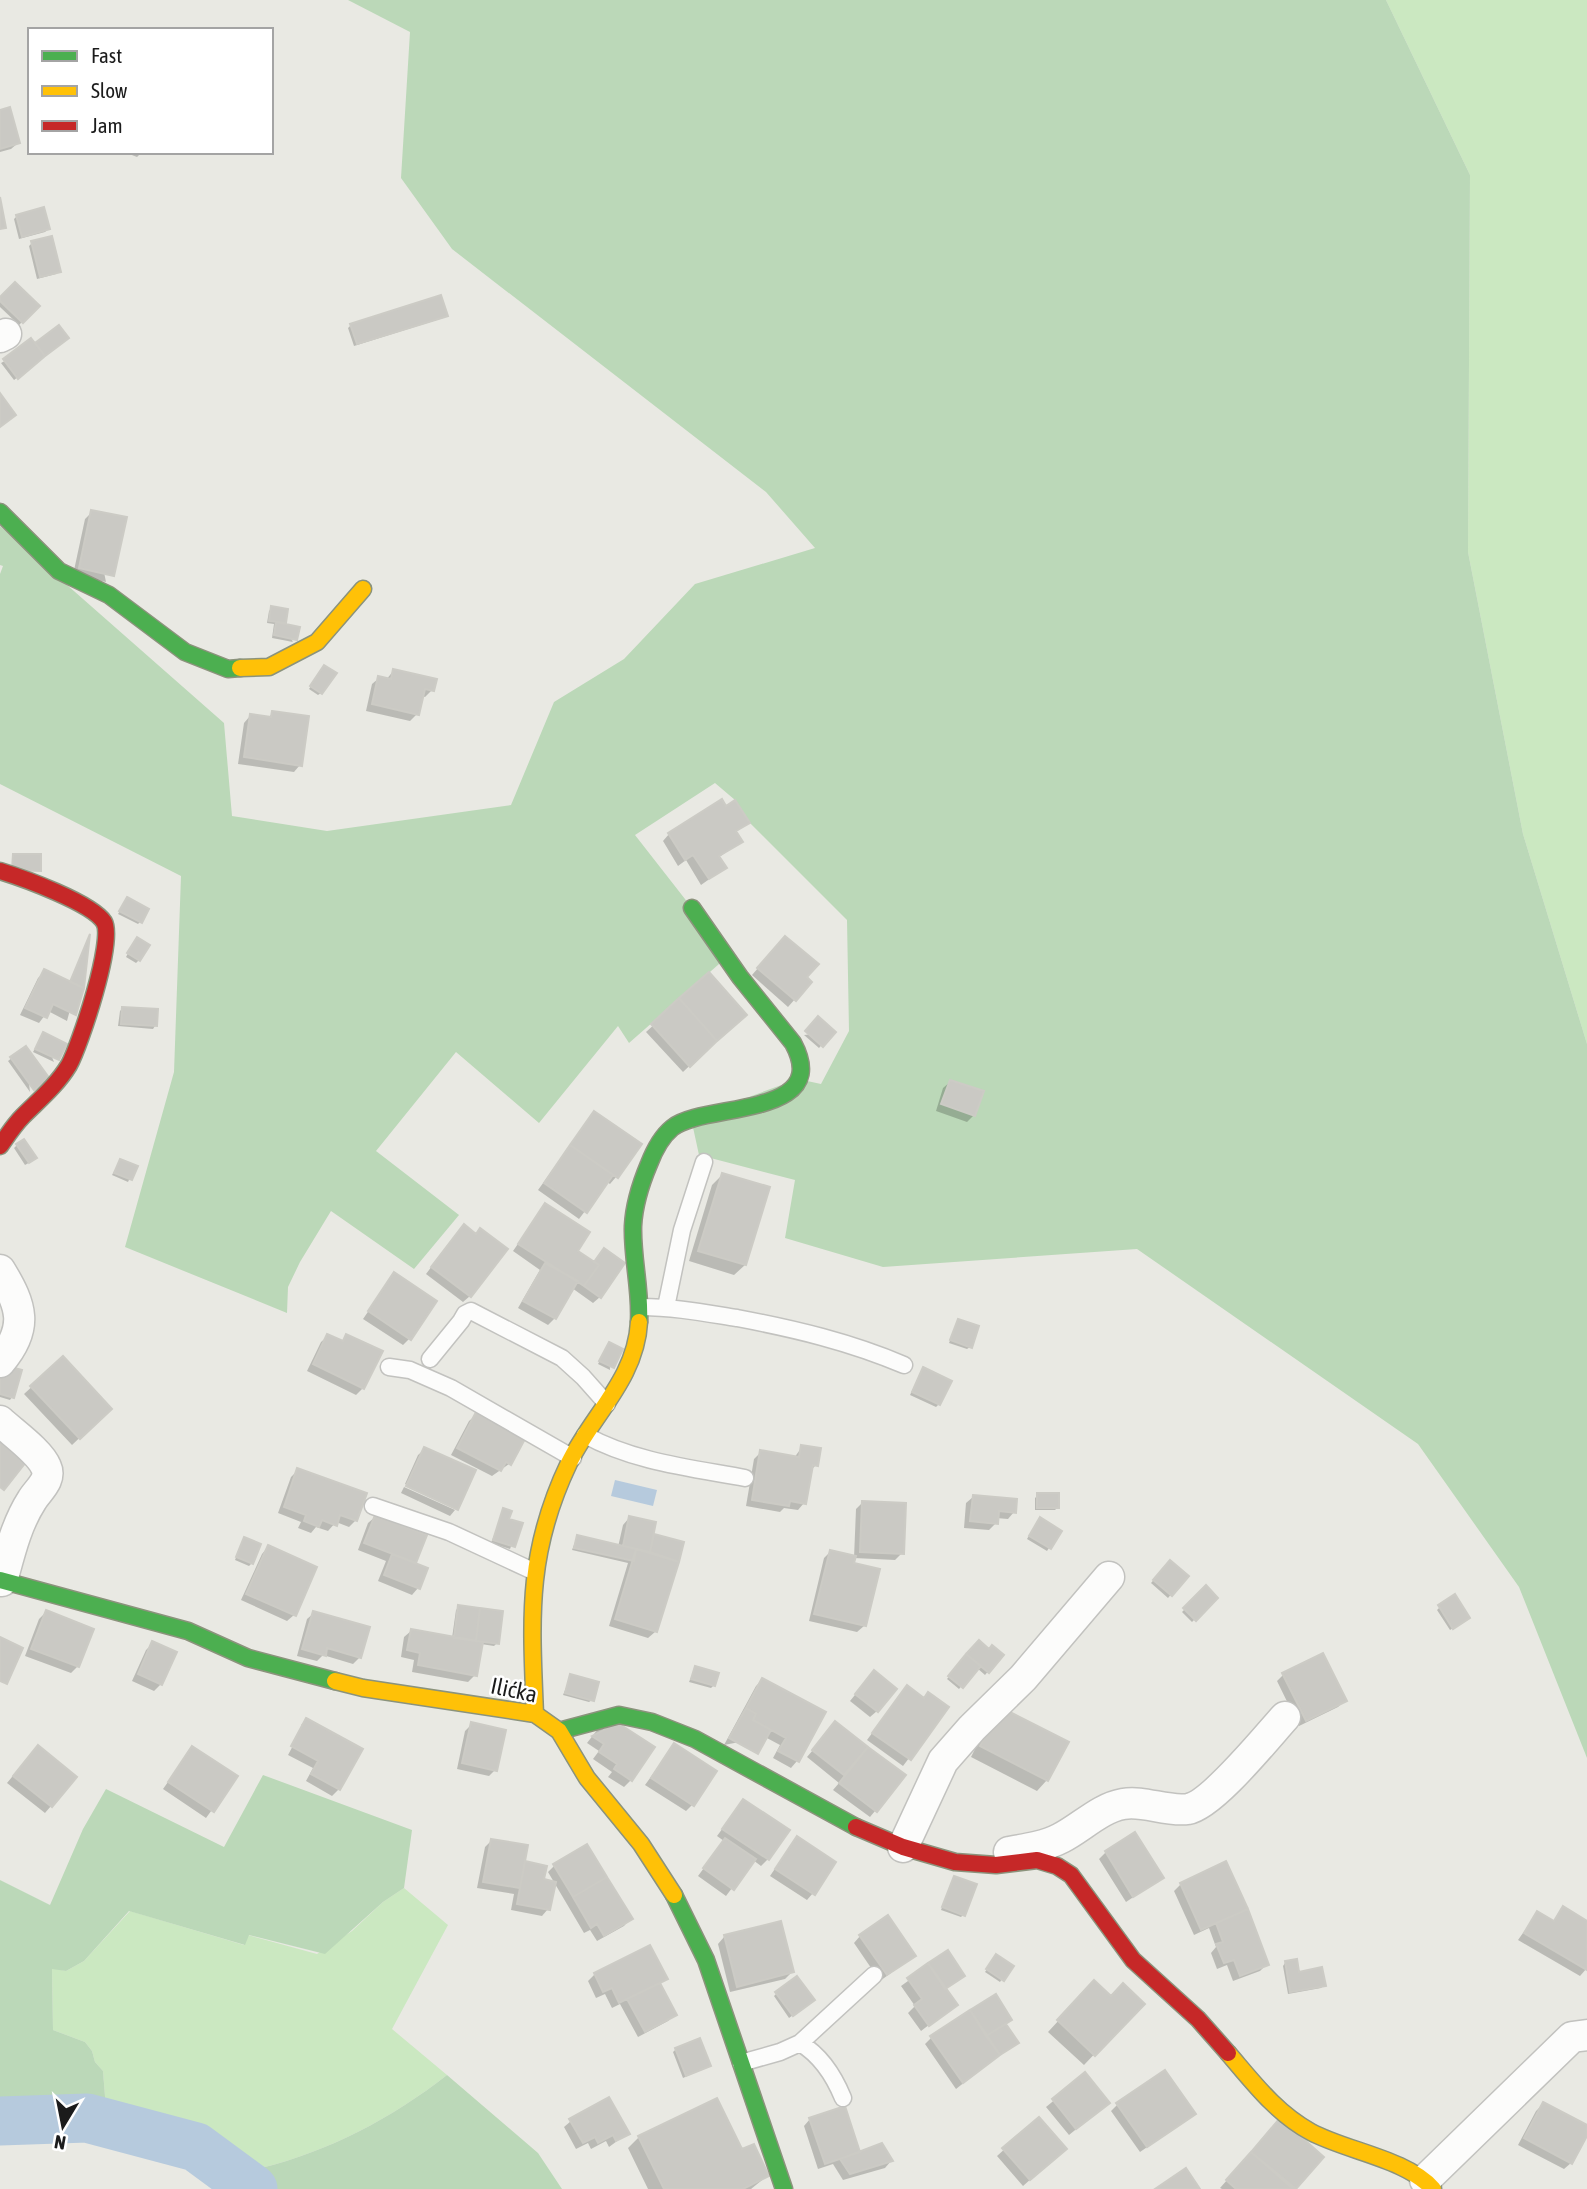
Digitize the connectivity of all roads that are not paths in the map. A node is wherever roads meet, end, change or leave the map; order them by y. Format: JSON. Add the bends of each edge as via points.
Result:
{"nodes":[{"id":1,"x":0,"y":512,"type":"edge"},
{"id":2,"x":363,"y":589,"type":"dead end"},
{"id":3,"x":0,"y":871,"type":"edge"},
{"id":4,"x":692,"y":908,"type":"dead end"},
{"id":5,"x":0,"y":1146,"type":"edge"},
{"id":6,"x":704,"y":1162,"type":"dead end"},
{"id":7,"x":0,"y":1270,"type":"edge"},
{"id":8,"x":640,"y":1307,"type":"junction"},
{"id":9,"x":666,"y":1307,"type":"junction"},
{"id":10,"x":430,"y":1359,"type":"dead end"},
{"id":11,"x":0,"y":1362,"type":"edge"},
{"id":12,"x":904,"y":1365,"type":"dead end"},
{"id":13,"x":389,"y":1367,"type":"dead end"},
{"id":14,"x":607,"y":1404,"type":"junction"},
{"id":15,"x":0,"y":1421,"type":"edge"},
{"id":16,"x":586,"y":1434,"type":"junction"},
{"id":17,"x":573,"y":1458,"type":"junction"},
{"id":18,"x":745,"y":1478,"type":"dead end"},
{"id":19,"x":373,"y":1506,"type":"dead end"},
{"id":20,"x":535,"y":1572,"type":"junction"},
{"id":21,"x":1109,"y":1577,"type":"dead end"},
{"id":22,"x":1,"y":1581,"type":"edge"},
{"id":23,"x":535,"y":1714,"type":"junction"},
{"id":24,"x":1285,"y":1717,"type":"dead end"},
{"id":25,"x":559,"y":1731,"type":"junction"},
{"id":26,"x":902,"y":1847,"type":"junction"},
{"id":27,"x":955,"y":1861,"type":"junction"},
{"id":28,"x":874,"y":1975,"type":"dead end"},
{"id":29,"x":1587,"y":2035,"type":"edge"},
{"id":30,"x":800,"y":2043,"type":"junction"},
{"id":31,"x":741,"y":2063,"type":"junction"},
{"id":32,"x":843,"y":2098,"type":"dead end"},
{"id":33,"x":1429,"y":2185,"type":"edge"},
{"id":34,"x":784,"y":2189,"type":"edge"}],
"edges":[{"from":1,"to":2,"type":"street","via":[[59,571],[109,595],[185,652],[228,669],[269,667],[317,642]]},
{"from":3,"to":5,"type":"street","via":[[87,908],[108,928],[108,941],[84,1028],[69,1063]]},
{"from":4,"to":8,"type":"street","via":[[788,1036],[802,1062],[798,1079],[785,1096],[758,1107],[691,1118],[660,1140],[644,1178],[633,1225]]},
{"from":6,"to":9,"type":"lane","via":[[682,1230]]},
{"from":7,"to":11,"type":"street","via":[[16,1296],[19,1333]]},
{"from":8,"to":9,"type":"lane"},
{"from":8,"to":14,"type":"street","via":[[636,1347],[621,1385]]},
{"from":9,"to":12,"type":"lane","via":[[792,1328],[864,1348]]},
{"from":10,"to":14,"type":"lane","via":[[471,1311],[562,1358]]},
{"from":13,"to":17,"type":"lane","via":[[410,1370],[451,1388]]},
{"from":14,"to":16,"type":"street"},
{"from":15,"to":22,"type":"street","via":[[36,1454],[48,1475],[19,1521]]},
{"from":16,"to":17,"type":"street"},
{"from":16,"to":18,"type":"lane","via":[[639,1457]]},
{"from":17,"to":20,"type":"street","via":[[551,1505]]},
{"from":19,"to":20,"type":"lane","via":[[449,1532]]},
{"from":20,"to":23,"type":"street"},
{"from":21,"to":26,"type":"street","via":[[1023,1678],[943,1761]]},
{"from":22,"to":23,"type":"street","name":"Ilićka","via":[[188,1631],[248,1658],[297,1672],[363,1688]]},
{"from":23,"to":25,"type":"street","name":"Ilićka"},
{"from":24,"to":27,"type":"street","via":[[1209,1799],[1191,1809],[1123,1804],[1060,1839]]},
{"from":25,"to":26,"type":"street","via":[[619,1715],[652,1722],[695,1739],[823,1810]]},
{"from":25,"to":31,"type":"street","name":"Ilićka","via":[[587,1778],[641,1844],[678,1902],[706,1960]]},
{"from":26,"to":27,"type":"street"},
{"from":27,"to":33,"type":"street","via":[[996,1865],[1037,1860],[1071,1875],[1132,1960],[1198,2019],[1275,2106],[1311,2132]]},
{"from":28,"to":30,"type":"lane"},
{"from":29,"to":33,"type":"street","via":[[1572,2037]]},
{"from":30,"to":31,"type":"lane"},
{"from":30,"to":32,"type":"lane","via":[[812,2050]]},
{"from":31,"to":34,"type":"street","name":"Ilićka"}]}
